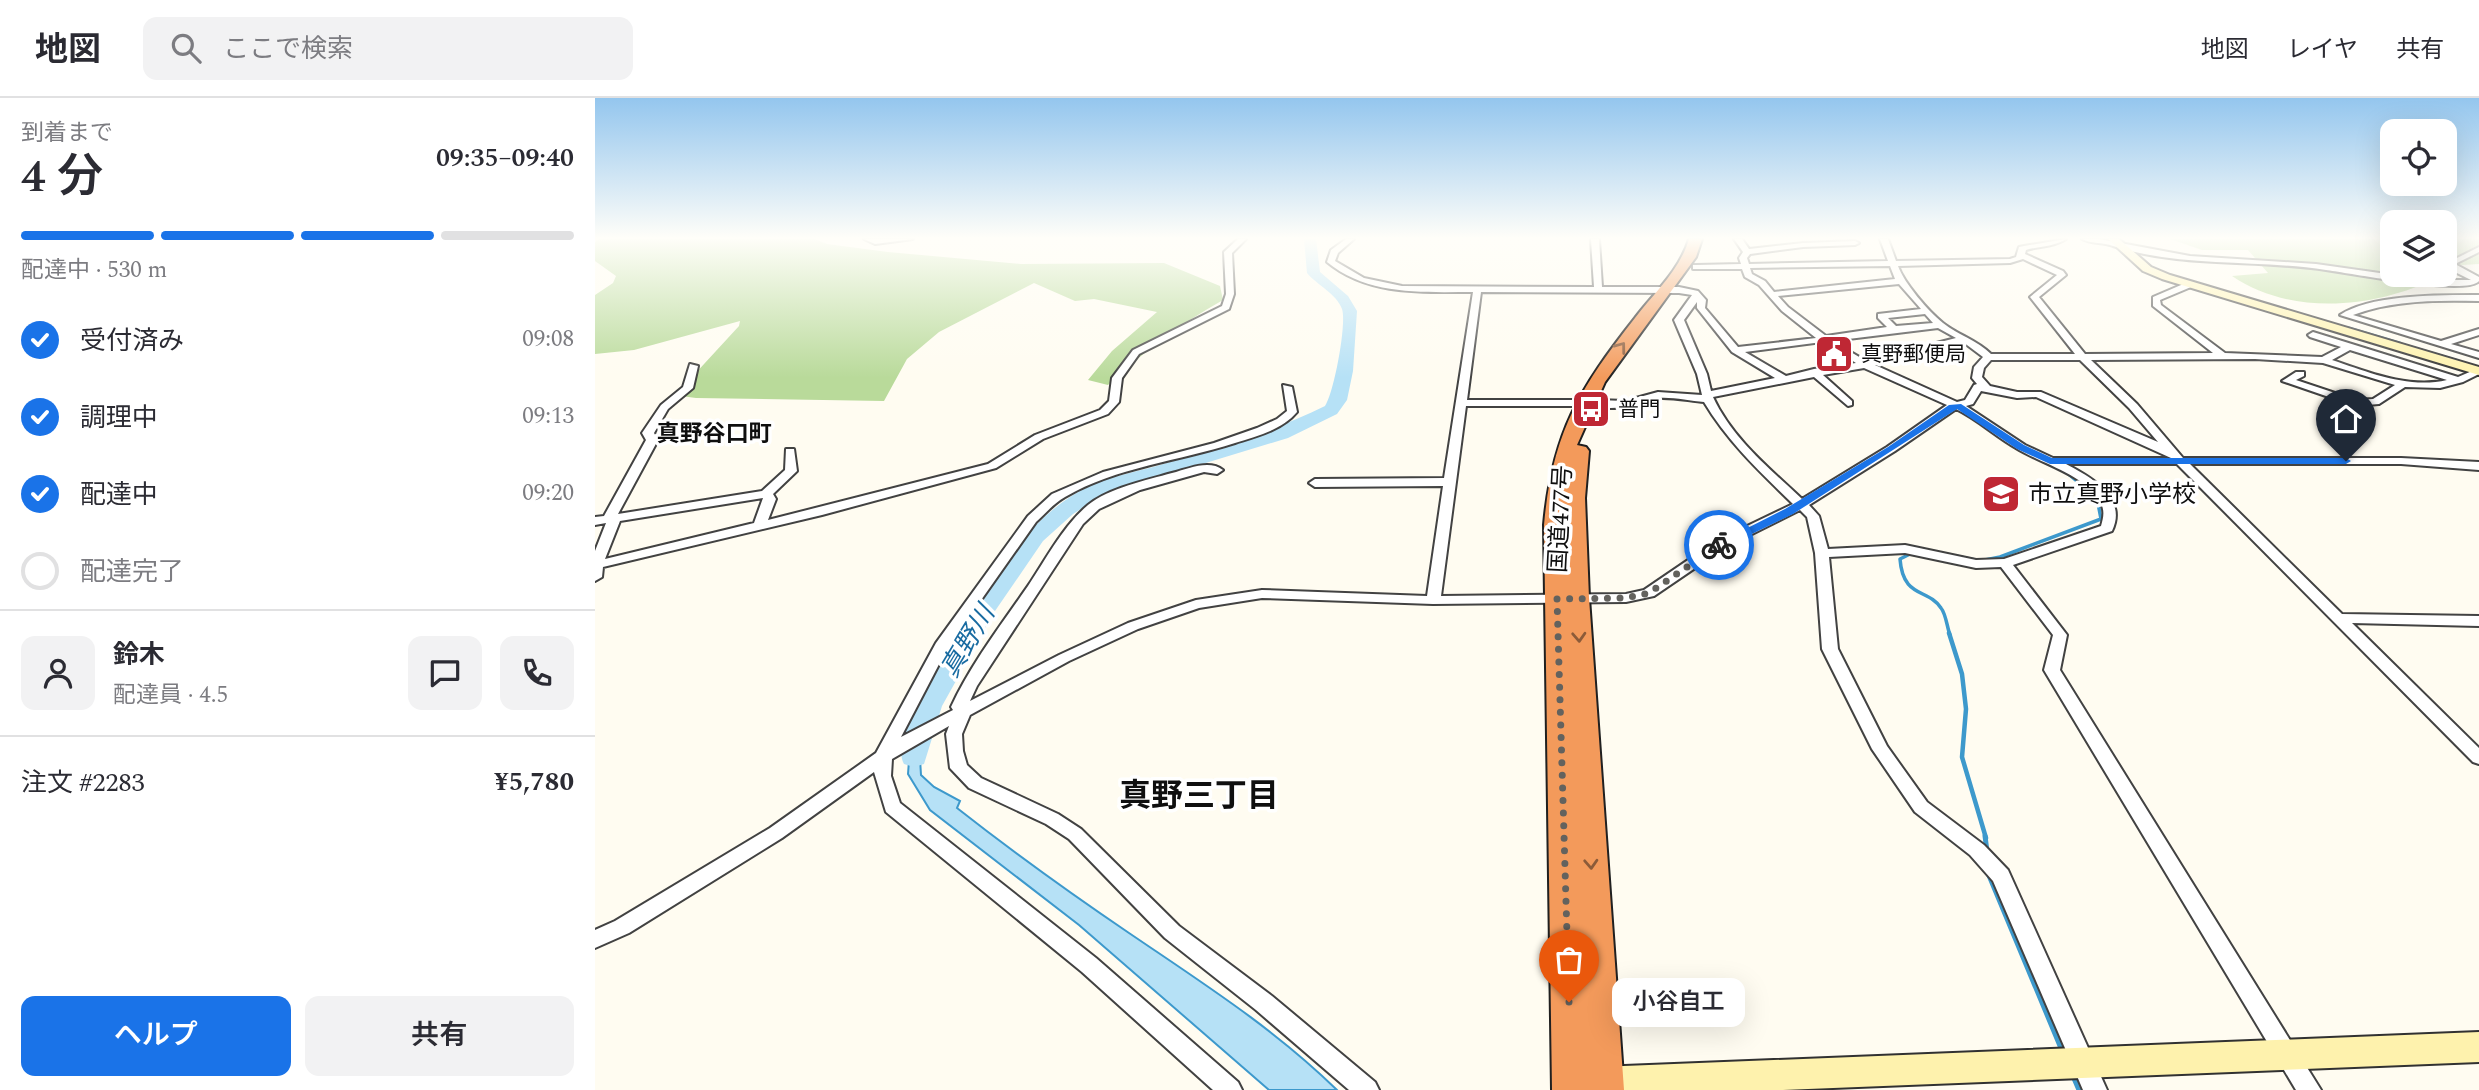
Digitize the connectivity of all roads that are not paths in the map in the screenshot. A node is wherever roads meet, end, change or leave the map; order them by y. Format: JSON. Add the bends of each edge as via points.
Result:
{"nodes":[{"id":1,"x":1230,"y":285,"type":"edge"},
{"id":2,"x":1385,"y":285,"type":"edge"},
{"id":3,"x":1598,"y":285,"type":"edge"},
{"id":4,"x":1682,"y":285,"type":"edge"},
{"id":5,"x":1684,"y":285,"type":"edge"},
{"id":6,"x":1763,"y":285,"type":"edge"},
{"id":7,"x":1804,"y":285,"type":"edge"},
{"id":8,"x":1857,"y":285,"type":"edge"},
{"id":9,"x":1905,"y":285,"type":"edge"},
{"id":10,"x":2048,"y":285,"type":"edge"},
{"id":11,"x":2188,"y":285,"type":"edge"},
{"id":12,"x":2189,"y":285,"type":"edge"},
{"id":13,"x":1808,"y":290,"type":"junction"},
{"id":14,"x":1477,"y":291,"type":"junction"},
{"id":15,"x":1598,"y":291,"type":"junction"},
{"id":16,"x":1680,"y":292,"type":"junction"},
{"id":17,"x":1775,"y":294,"type":"junction"},
{"id":18,"x":2479,"y":298,"type":"edge"},
{"id":19,"x":1927,"y":312,"type":"junction"},
{"id":20,"x":1940,"y":325,"type":"junction"},
{"id":21,"x":1893,"y":328,"type":"junction"},
{"id":22,"x":2479,"y":332,"type":"edge"},
{"id":23,"x":2313,"y":335,"type":"dead end"},
{"id":24,"x":1822,"y":339,"type":"junction"},
{"id":25,"x":1963,"y":339,"type":"junction"},
{"id":26,"x":2441,"y":344,"type":"junction"},
{"id":27,"x":2348,"y":347,"type":"junction"},
{"id":28,"x":1735,"y":350,"type":"junction"},
{"id":29,"x":2081,"y":355,"type":"junction"},
{"id":30,"x":2221,"y":355,"type":"junction"},
{"id":31,"x":2479,"y":355,"type":"edge"},
{"id":32,"x":1988,"y":357,"type":"junction"},
{"id":33,"x":2324,"y":360,"type":"junction"},
{"id":34,"x":1864,"y":364,"type":"junction"},
{"id":35,"x":693,"y":366,"type":"dead end"},
{"id":36,"x":2479,"y":371,"type":"edge"},
{"id":37,"x":1814,"y":372,"type":"junction"},
{"id":38,"x":2300,"y":374,"type":"dead end"},
{"id":39,"x":1782,"y":378,"type":"junction"},
{"id":40,"x":2460,"y":381,"type":"junction"},
{"id":41,"x":1985,"y":386,"type":"junction"},
{"id":42,"x":2401,"y":386,"type":"junction"},
{"id":43,"x":1287,"y":387,"type":"dead end"},
{"id":44,"x":1708,"y":397,"type":"junction"},
{"id":45,"x":1463,"y":403,"type":"junction"},
{"id":46,"x":1590,"y":403,"type":"junction"},
{"id":47,"x":1848,"y":403,"type":"dead end"},
{"id":48,"x":1958,"y":406,"type":"junction"},
{"id":49,"x":790,"y":451,"type":"dead end"},
{"id":50,"x":2177,"y":457,"type":"junction"},
{"id":51,"x":2050,"y":461,"type":"junction"},
{"id":52,"x":2479,"y":466,"type":"edge"},
{"id":53,"x":1217,"y":470,"type":"dead end"},
{"id":54,"x":1450,"y":482,"type":"junction"},
{"id":55,"x":1315,"y":483,"type":"dead end"},
{"id":56,"x":765,"y":494,"type":"junction"},
{"id":57,"x":1801,"y":503,"type":"junction"},
{"id":58,"x":612,"y":518,"type":"junction"},
{"id":59,"x":595,"y":521,"type":"edge"},
{"id":60,"x":760,"y":524,"type":"junction"},
{"id":61,"x":1822,"y":554,"type":"junction"},
{"id":62,"x":2005,"y":563,"type":"junction"},
{"id":63,"x":595,"y":565,"type":"edge"},
{"id":64,"x":595,"y":577,"type":"edge"},
{"id":65,"x":1567,"y":598,"type":"junction"},
{"id":66,"x":1433,"y":600,"type":"junction"},
{"id":67,"x":2339,"y":618,"type":"junction"},
{"id":68,"x":2479,"y":621,"type":"edge"},
{"id":69,"x":958,"y":715,"type":"junction"},
{"id":70,"x":890,"y":751,"type":"junction"},
{"id":71,"x":2479,"y":758,"type":"edge"},
{"id":72,"x":595,"y":939,"type":"edge"},
{"id":73,"x":2479,"y":1047,"type":"edge"},
{"id":74,"x":2288,"y":1056,"type":"junction"},
{"id":75,"x":2089,"y":1076,"type":"edge"},
{"id":76,"x":1588,"y":1086,"type":"edge"},
{"id":77,"x":1230,"y":1090,"type":"edge"},
{"id":78,"x":1367,"y":1090,"type":"edge"},
{"id":79,"x":2309,"y":1090,"type":"edge"}],
"edges":[{"from":1,"to":60,"type":"street","via":[[1226,307],[1136,352],[1117,378],[1114,402],[1104,412],[1039,437],[992,466]]},
{"from":2,"to":14,"type":"street"},
{"from":3,"to":15,"type":"street"},
{"from":4,"to":16,"type":"highway","name":"国道477号"},
{"from":5,"to":16,"type":"highway","name":"国道477号"},
{"from":6,"to":17,"type":"street"},
{"from":7,"to":13,"type":"street"},
{"from":8,"to":13,"type":"street"},
{"from":9,"to":19,"type":"street"},
{"from":10,"to":29,"type":"street","via":[[2034,297]]},
{"from":11,"to":30,"type":"street","via":[[2156,299],[2157,306]]},
{"from":12,"to":36,"type":"street"},
{"from":13,"to":17,"type":"street"},
{"from":14,"to":15,"type":"street"},
{"from":14,"to":45,"type":"street"},
{"from":15,"to":16,"type":"street"},
{"from":16,"to":28,"type":"street","via":[[1702,300],[1701,308]]},
{"from":16,"to":44,"type":"street","via":[[1679,320]]},
{"from":16,"to":46,"type":"highway","name":"国道477号"},
{"from":17,"to":24,"type":"street","via":[[1785,309]]},
{"from":18,"to":26,"type":"street","via":[[2395,302],[2344,315]]},
{"from":19,"to":20,"type":"street"},
{"from":19,"to":21,"type":"street","via":[[1881,316]]},
{"from":20,"to":21,"type":"street"},
{"from":20,"to":25,"type":"street"},
{"from":21,"to":24,"type":"street"},
{"from":22,"to":26,"type":"street"},
{"from":23,"to":27,"type":"street"},
{"from":24,"to":28,"type":"street"},
{"from":24,"to":34,"type":"street"},
{"from":25,"to":32,"type":"street"},
{"from":25,"to":34,"type":"street"},
{"from":26,"to":31,"type":"street"},
{"from":27,"to":33,"type":"street"},
{"from":27,"to":40,"type":"street"},
{"from":28,"to":39,"type":"street"},
{"from":29,"to":30,"type":"street"},
{"from":29,"to":32,"type":"street"},
{"from":29,"to":50,"type":"street"},
{"from":30,"to":33,"type":"street"},
{"from":32,"to":41,"type":"street","via":[[1977,378]]},
{"from":33,"to":42,"type":"street"},
{"from":34,"to":37,"type":"street"},
{"from":34,"to":48,"type":"street"},
{"from":35,"to":58,"type":"street","via":[[688,388],[675,395],[656,417],[648,433],[652,440]]},
{"from":36,"to":40,"type":"street"},
{"from":37,"to":39,"type":"street"},
{"from":37,"to":47,"type":"street"},
{"from":38,"to":42,"type":"street","via":[[2287,381],[2355,403],[2375,402]]},
{"from":39,"to":44,"type":"street"},
{"from":40,"to":42,"type":"street"},
{"from":41,"to":48,"type":"street","via":[[1975,389],[1969,402]]},
{"from":41,"to":50,"type":"street","via":[[2017,395],[2037,394]]},
{"from":43,"to":70,"type":"street","via":[[1292,412],[1283,422],[1063,492],[1032,519],[941,646]]},
{"from":44,"to":46,"type":"street","via":[[1658,395],[1625,404]]},
{"from":44,"to":57,"type":"street","via":[[1744,450]]},
{"from":45,"to":46,"type":"street"},
{"from":45,"to":54,"type":"street"},
{"from":46,"to":65,"type":"highway","name":"国道477号","via":[[1566,439],[1558,479],[1555,525]]},
{"from":48,"to":51,"type":"street"},
{"from":48,"to":57,"type":"street"},
{"from":49,"to":56,"type":"street","via":[[791,471]]},
{"from":50,"to":51,"type":"street"},
{"from":50,"to":52,"type":"street"},
{"from":50,"to":67,"type":"street"},
{"from":51,"to":62,"type":"street","via":[[2105,498],[2111,515],[2108,528]]},
{"from":53,"to":69,"type":"street","via":[[1204,468],[1112,496],[1079,521],[969,685]]},
{"from":54,"to":55,"type":"street"},
{"from":54,"to":66,"type":"street"},
{"from":56,"to":58,"type":"street"},
{"from":56,"to":60,"type":"street","via":[[770,499]]},
{"from":57,"to":61,"type":"street","via":[[1813,516]]},
{"from":57,"to":65,"type":"street","via":[[1721,544],[1649,593],[1626,598]]},
{"from":58,"to":59,"type":"street"},
{"from":58,"to":63,"type":"street"},
{"from":60,"to":63,"type":"street"},
{"from":61,"to":62,"type":"street","via":[[1905,549],[1976,565]]},
{"from":61,"to":75,"type":"street","via":[[1830,649],[1880,749],[1921,807],[1977,850],[2001,876]]},
{"from":62,"to":74,"type":"street","via":[[2060,635],[2052,670]]},
{"from":63,"to":64,"type":"street"},
{"from":65,"to":66,"type":"street"},
{"from":65,"to":76,"type":"highway","name":"国道477号"},
{"from":66,"to":69,"type":"street","via":[[1262,594],[1216,599],[1133,625]]},
{"from":67,"to":68,"type":"street"},
{"from":67,"to":71,"type":"street"},
{"from":69,"to":70,"type":"street"},
{"from":69,"to":78,"type":"street","via":[[954,734],[959,768],[975,783],[1076,834],[1172,932]]},
{"from":70,"to":72,"type":"street","via":[[776,833]]},
{"from":70,"to":77,"type":"street","via":[[882,776],[892,807],[1089,965]]},
{"from":73,"to":74,"type":"street"},
{"from":74,"to":75,"type":"street"},
{"from":74,"to":79,"type":"street"},
{"from":75,"to":76,"type":"street"}]}
